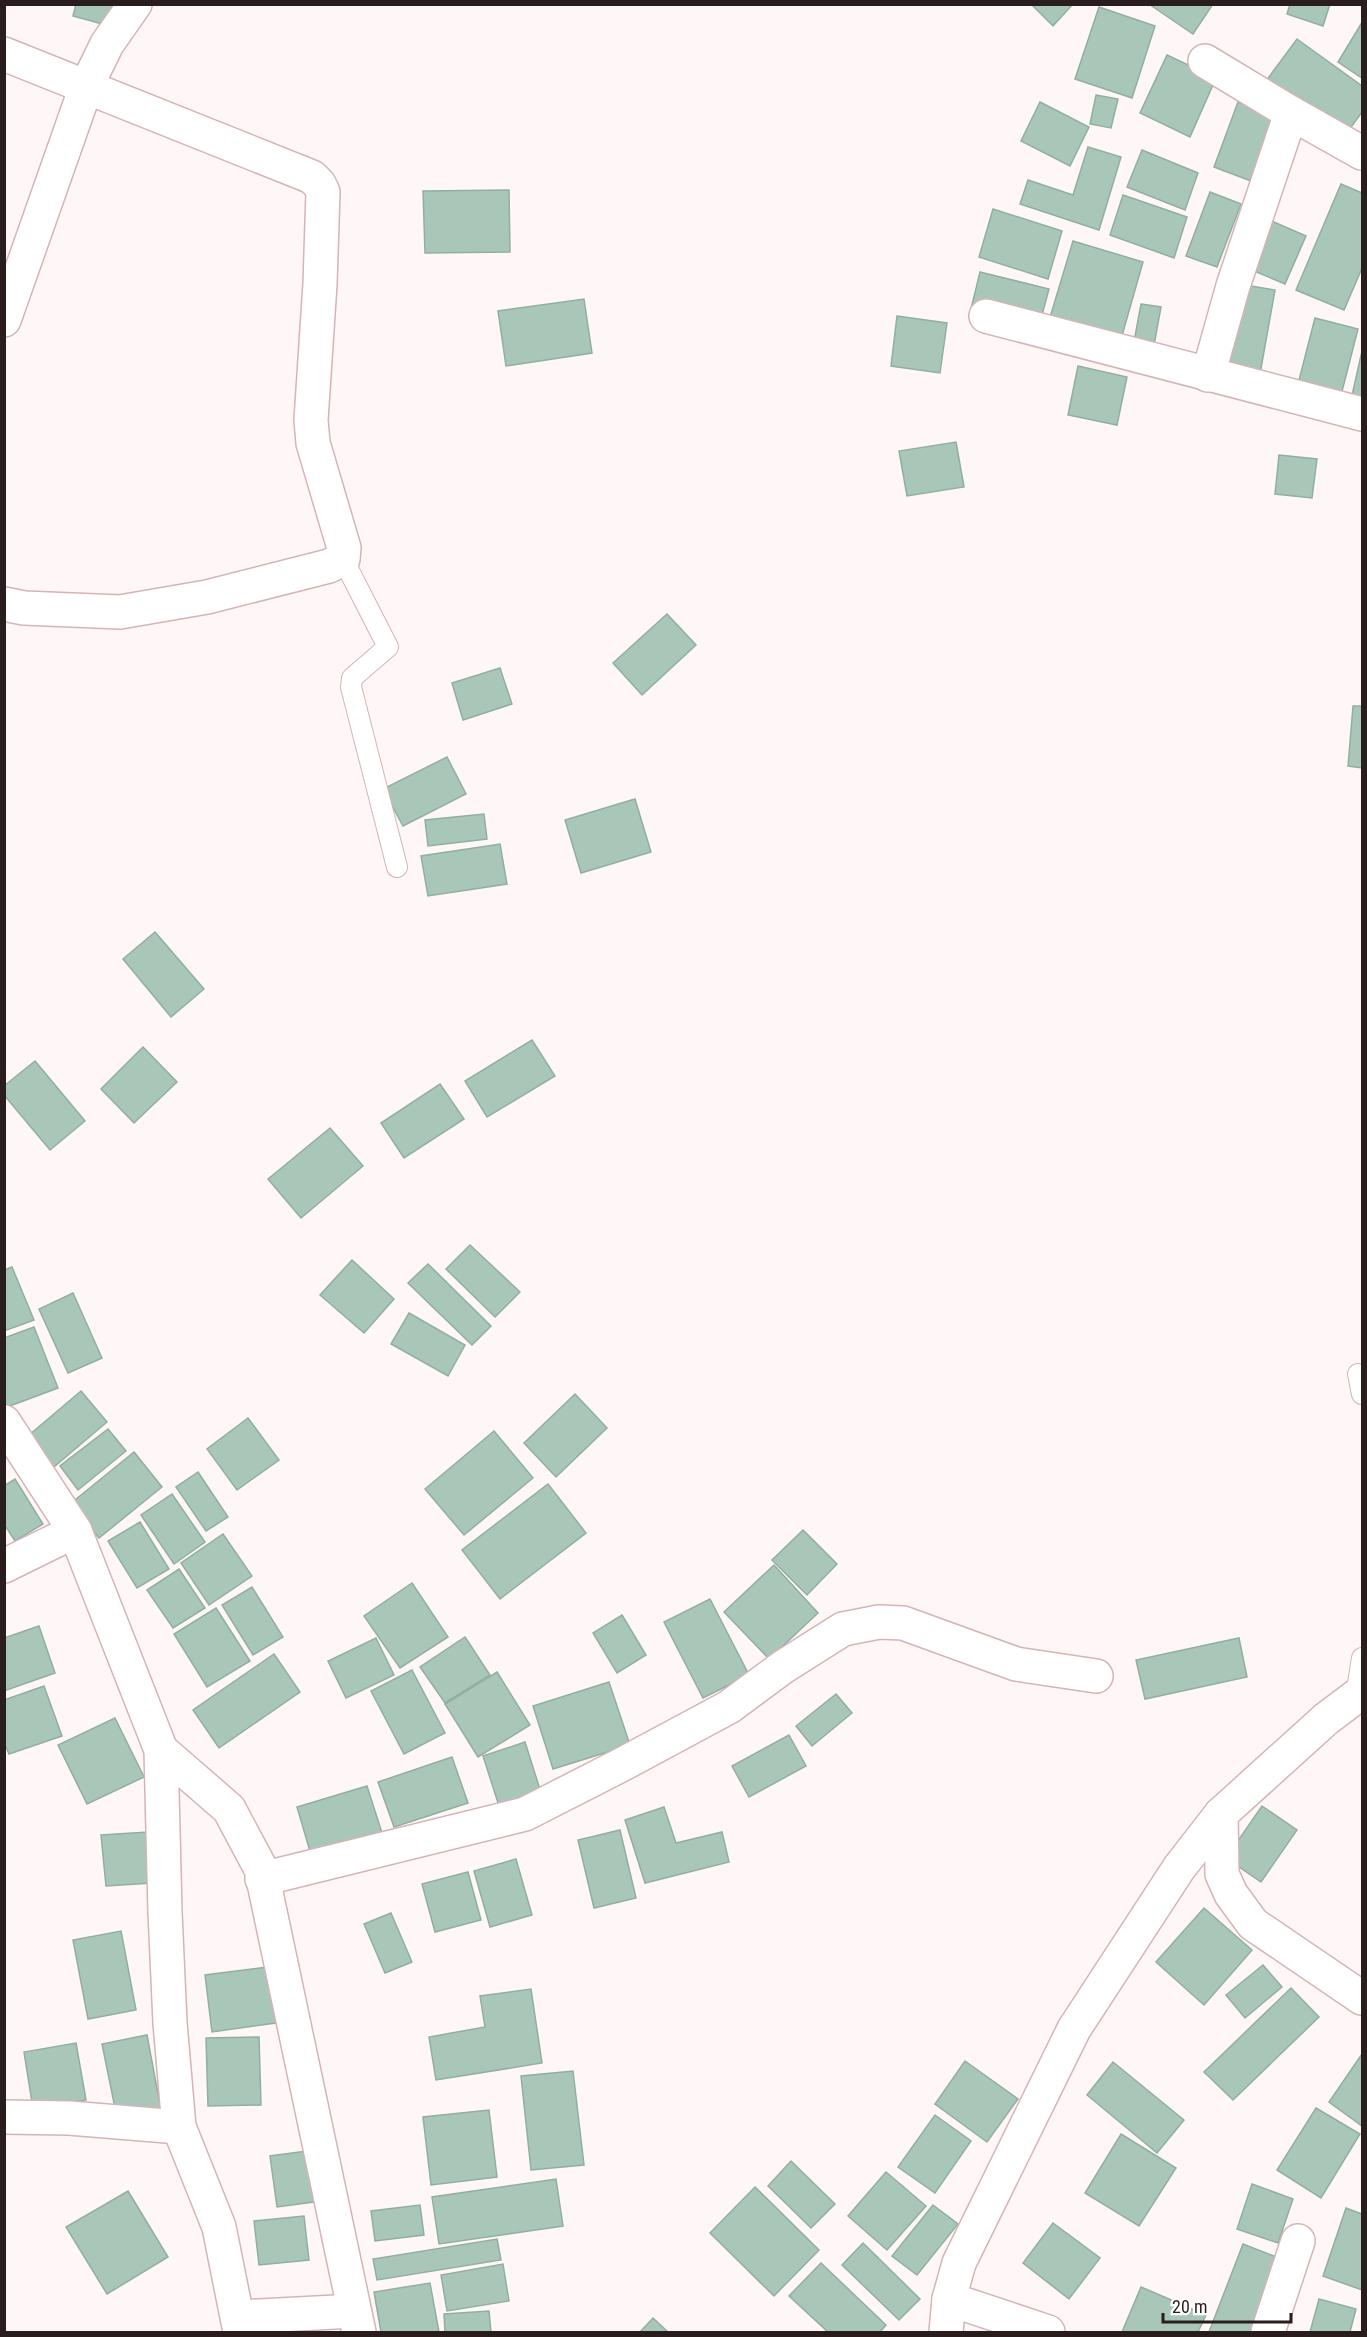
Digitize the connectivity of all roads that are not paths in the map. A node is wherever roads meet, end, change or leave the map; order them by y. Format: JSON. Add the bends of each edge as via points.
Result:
{"nodes":[{"id":1,"x":135,"y":4,"type":"edge"},
{"id":2,"x":4,"y":54,"type":"edge"},
{"id":3,"x":1205,"y":61,"type":"dead end"},
{"id":4,"x":86,"y":87,"type":"junction"},
{"id":5,"x":1291,"y":113,"type":"junction"},
{"id":6,"x":1362,"y":153,"type":"edge"},
{"id":7,"x":986,"y":316,"type":"dead end"},
{"id":8,"x":4,"y":320,"type":"edge"},
{"id":9,"x":1208,"y":375,"type":"junction"},
{"id":10,"x":1362,"y":414,"type":"edge"},
{"id":11,"x":343,"y":559,"type":"junction"},
{"id":12,"x":4,"y":604,"type":"edge"},
{"id":13,"x":398,"y":867,"type":"dead end"},
{"id":14,"x":1358,"y":1374,"type":"dead end"},
{"id":15,"x":1362,"y":1394,"type":"edge"},
{"id":16,"x":4,"y":1422,"type":"edge"},
{"id":17,"x":75,"y":1531,"type":"junction"},
{"id":18,"x":4,"y":1566,"type":"edge"},
{"id":19,"x":1362,"y":1658,"type":"edge"},
{"id":20,"x":1096,"y":1676,"type":"dead end"},
{"id":21,"x":1359,"y":1694,"type":"edge"},
{"id":22,"x":161,"y":1750,"type":"junction"},
{"id":23,"x":1221,"y":1814,"type":"junction"},
{"id":24,"x":262,"y":1878,"type":"junction"},
{"id":25,"x":1362,"y":1998,"type":"edge"},
{"id":26,"x":4,"y":2117,"type":"edge"},
{"id":27,"x":179,"y":2127,"type":"junction"},
{"id":28,"x":1298,"y":2241,"type":"dead end"},
{"id":29,"x":949,"y":2299,"type":"junction"},
{"id":30,"x":356,"y":2322,"type":"edge"},
{"id":31,"x":239,"y":2325,"type":"edge"},
{"id":32,"x":946,"y":2332,"type":"edge"},
{"id":33,"x":1048,"y":2332,"type":"edge"},
{"id":34,"x":1268,"y":2332,"type":"edge"}],
"edges":[{"from":1,"to":4,"type":"street","via":[[107,44]]},
{"from":2,"to":4,"type":"street"},
{"from":3,"to":5,"type":"street"},
{"from":4,"to":8,"type":"street"},
{"from":4,"to":11,"type":"street","via":[[312,177],[319,184],[323,192],[311,420],[313,443],[344,548]]},
{"from":5,"to":6,"type":"street"},
{"from":5,"to":9,"type":"street","via":[[1233,286]]},
{"from":7,"to":9,"type":"street"},
{"from":9,"to":10,"type":"street"},
{"from":11,"to":12,"type":"street","via":[[207,597],[120,612]]},
{"from":11,"to":13,"type":"lane","via":[[388,647],[352,678],[351,687]]},
{"from":14,"to":15,"type":"lane"},
{"from":16,"to":17,"type":"street"},
{"from":17,"to":18,"type":"street"},
{"from":17,"to":22,"type":"street"},
{"from":19,"to":21,"type":"lane"},
{"from":20,"to":24,"type":"street","via":[[1016,1664],[903,1623],[879,1622],[843,1629],[729,1707],[525,1814]]},
{"from":21,"to":23,"type":"street"},
{"from":22,"to":24,"type":"street","via":[[229,1809]]},
{"from":22,"to":27,"type":"street","via":[[166,1945]]},
{"from":23,"to":25,"type":"street","via":[[1222,1874],[1253,1924]]},
{"from":23,"to":29,"type":"street","via":[[1179,1868],[1074,2029],[959,2263]]},
{"from":24,"to":30,"type":"street"},
{"from":26,"to":27,"type":"street"},
{"from":27,"to":31,"type":"street","via":[[219,2227]]},
{"from":28,"to":34,"type":"street"},
{"from":29,"to":32,"type":"street"},
{"from":29,"to":33,"type":"street"},
{"from":30,"to":31,"type":"street"}]}
